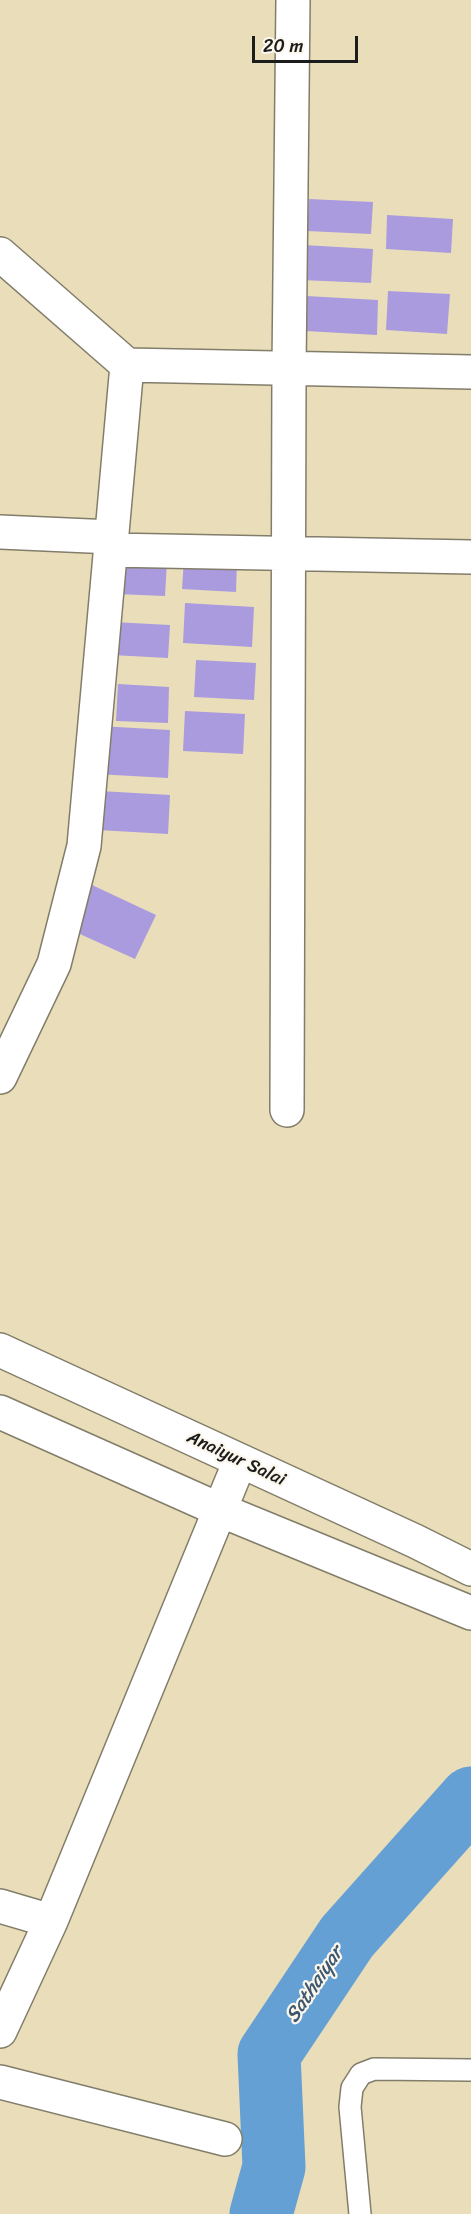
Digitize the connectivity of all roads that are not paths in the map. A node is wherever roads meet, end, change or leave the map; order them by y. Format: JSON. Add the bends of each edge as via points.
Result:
{"nodes":[{"id":1,"x":293,"y":0,"type":"edge"},
{"id":2,"x":0,"y":254,"type":"edge"},
{"id":3,"x":127,"y":365,"type":"junction"},
{"id":4,"x":289,"y":368,"type":"junction"},
{"id":5,"x":471,"y":372,"type":"edge"},
{"id":6,"x":0,"y":532,"type":"edge"},
{"id":7,"x":112,"y":543,"type":"junction"},
{"id":8,"x":288,"y":553,"type":"junction"},
{"id":9,"x":471,"y":557,"type":"edge"},
{"id":10,"x":0,"y":1077,"type":"edge"},
{"id":11,"x":287,"y":1110,"type":"dead end"},
{"id":12,"x":0,"y":1350,"type":"edge"},
{"id":13,"x":0,"y":1412,"type":"edge"},
{"id":14,"x":240,"y":1461,"type":"junction"},
{"id":15,"x":220,"y":1510,"type":"junction"},
{"id":16,"x":471,"y":1569,"type":"edge"},
{"id":17,"x":471,"y":1613,"type":"edge"},
{"id":18,"x":0,"y":1906,"type":"edge"},
{"id":19,"x":51,"y":1921,"type":"junction"},
{"id":20,"x":0,"y":2031,"type":"edge"},
{"id":21,"x":471,"y":2070,"type":"edge"},
{"id":22,"x":0,"y":2082,"type":"edge"},
{"id":23,"x":225,"y":2139,"type":"dead end"},
{"id":24,"x":360,"y":2214,"type":"edge"}],
"edges":[{"from":1,"to":4,"type":"street"},
{"from":2,"to":3,"type":"street"},
{"from":3,"to":4,"type":"street"},
{"from":3,"to":7,"type":"street"},
{"from":4,"to":5,"type":"street"},
{"from":4,"to":8,"type":"street"},
{"from":6,"to":7,"type":"street"},
{"from":7,"to":8,"type":"street"},
{"from":7,"to":10,"type":"street","via":[[84,846],[54,964]]},
{"from":8,"to":9,"type":"street"},
{"from":8,"to":11,"type":"street"},
{"from":12,"to":14,"type":"street","name":"Anaiyur Salai"},
{"from":13,"to":15,"type":"street"},
{"from":14,"to":15,"type":"street"},
{"from":14,"to":16,"type":"street","name":"Anaiyur Salai"},
{"from":15,"to":17,"type":"street"},
{"from":15,"to":19,"type":"street"},
{"from":18,"to":19,"type":"street"},
{"from":19,"to":20,"type":"street"},
{"from":21,"to":24,"type":"lane","via":[[374,2069],[361,2073],[352,2088],[350,2108]]},
{"from":22,"to":23,"type":"street"}]}
